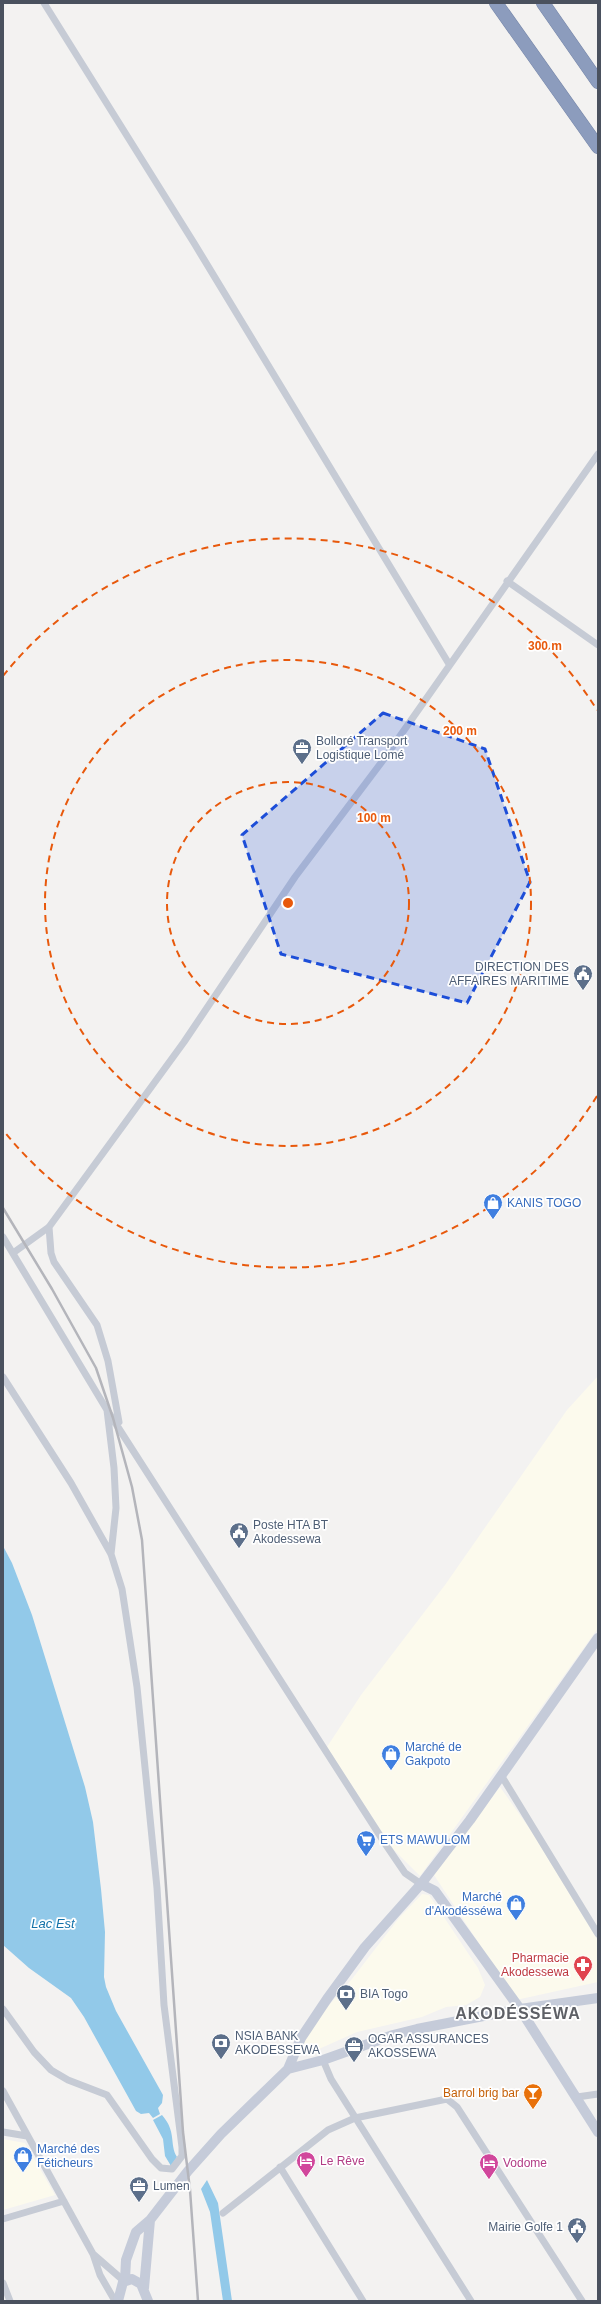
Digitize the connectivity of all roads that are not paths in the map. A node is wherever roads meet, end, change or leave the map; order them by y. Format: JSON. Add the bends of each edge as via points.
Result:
{"nodes":[{"id":1,"x":44,"y":3,"type":"edge"},
{"id":2,"x":496,"y":3,"type":"edge"},
{"id":3,"x":544,"y":3,"type":"edge"},
{"id":4,"x":598,"y":82,"type":"edge"},
{"id":5,"x":598,"y":147,"type":"edge"},
{"id":6,"x":598,"y":454,"type":"edge"},
{"id":7,"x":507,"y":581,"type":"junction"},
{"id":8,"x":598,"y":645,"type":"edge"},
{"id":9,"x":449,"y":664,"type":"junction"},
{"id":10,"x":49,"y":1227,"type":"junction"},
{"id":11,"x":3,"y":1237,"type":"edge"},
{"id":12,"x":13,"y":1253,"type":"junction"},
{"id":13,"x":3,"y":1377,"type":"edge"},
{"id":14,"x":107,"y":1410,"type":"junction"},
{"id":15,"x":121,"y":1430,"type":"junction"},
{"id":16,"x":111,"y":1554,"type":"junction"},
{"id":17,"x":598,"y":1638,"type":"edge"},
{"id":18,"x":501,"y":1775,"type":"junction"},
{"id":19,"x":420,"y":1884,"type":"junction"},
{"id":20,"x":598,"y":1934,"type":"edge"},
{"id":21,"x":598,"y":1998,"type":"edge"},
{"id":22,"x":3,"y":2009,"type":"edge"},
{"id":23,"x":520,"y":2009,"type":"junction"},
{"id":24,"x":323,"y":2060,"type":"junction"},
{"id":25,"x":288,"y":2069,"type":"junction"},
{"id":26,"x":3,"y":2091,"type":"edge"},
{"id":27,"x":598,"y":2094,"type":"edge"},
{"id":28,"x":577,"y":2098,"type":"junction"},
{"id":29,"x":355,"y":2118,"type":"junction"},
{"id":30,"x":3,"y":2132,"type":"edge"},
{"id":31,"x":598,"y":2132,"type":"edge"},
{"id":32,"x":27,"y":2136,"type":"junction"},
{"id":33,"x":280,"y":2167,"type":"junction"},
{"id":34,"x":64,"y":2201,"type":"junction"},
{"id":35,"x":223,"y":2213,"type":"dead end"},
{"id":36,"x":3,"y":2219,"type":"edge"},
{"id":37,"x":150,"y":2220,"type":"junction"},
{"id":38,"x":93,"y":2254,"type":"junction"},
{"id":39,"x":125,"y":2281,"type":"junction"},
{"id":40,"x":3,"y":2283,"type":"edge"},
{"id":41,"x":144,"y":2288,"type":"junction"},
{"id":42,"x":10,"y":2301,"type":"edge"},
{"id":43,"x":117,"y":2301,"type":"edge"},
{"id":44,"x":148,"y":2301,"type":"edge"},
{"id":45,"x":363,"y":2301,"type":"edge"},
{"id":46,"x":471,"y":2301,"type":"edge"},
{"id":47,"x":582,"y":2301,"type":"edge"}],
"edges":[{"from":1,"to":9,"type":"street","via":[[198,250]]},
{"from":2,"to":5,"type":"highway"},
{"from":3,"to":4,"type":"highway"},
{"from":6,"to":7,"type":"street"},
{"from":7,"to":8,"type":"street"},
{"from":7,"to":9,"type":"street"},
{"from":9,"to":10,"type":"street","via":[[381,763],[295,877],[184,1042]]},
{"from":10,"to":12,"type":"street"},
{"from":10,"to":15,"type":"street","via":[[54,1262],[97,1325],[108,1361]]},
{"from":11,"to":12,"type":"street"},
{"from":12,"to":14,"type":"street"},
{"from":13,"to":16,"type":"street","via":[[71,1483]]},
{"from":14,"to":15,"type":"street"},
{"from":14,"to":16,"type":"street","via":[[116,1501]]},
{"from":15,"to":19,"type":"street","via":[[400,1866],[409,1878]]},
{"from":16,"to":22,"type":"street","via":[[127,1611],[157,1888],[164,2005],[182,2156],[172,2169],[161,2168],[152,2159],[107,2094],[68,2080],[51,2070],[34,2052]]},
{"from":17,"to":18,"type":"main road"},
{"from":18,"to":19,"type":"main road"},
{"from":18,"to":20,"type":"street"},
{"from":19,"to":23,"type":"main road","via":[[435,1891]]},
{"from":19,"to":25,"type":"main road","via":[[374,1937],[327,1999],[301,2038]]},
{"from":21,"to":23,"type":"main road"},
{"from":23,"to":24,"type":"main road","via":[[393,2035]]},
{"from":23,"to":28,"type":"main road"},
{"from":24,"to":25,"type":"main road"},
{"from":24,"to":29,"type":"street","via":[[327,2072]]},
{"from":25,"to":37,"type":"main road","via":[[195,2162]]},
{"from":26,"to":32,"type":"street"},
{"from":27,"to":28,"type":"street"},
{"from":28,"to":31,"type":"main road"},
{"from":29,"to":33,"type":"street","via":[[318,2137]]},
{"from":29,"to":46,"type":"street"},
{"from":29,"to":47,"type":"street","via":[[441,2099],[452,2102]]},
{"from":30,"to":32,"type":"street"},
{"from":32,"to":34,"type":"street"},
{"from":33,"to":35,"type":"street"},
{"from":33,"to":45,"type":"street"},
{"from":34,"to":36,"type":"street"},
{"from":34,"to":38,"type":"street"},
{"from":37,"to":39,"type":"main road","via":[[136,2232],[132,2240],[126,2260]]},
{"from":37,"to":41,"type":"main road"},
{"from":38,"to":39,"type":"street"},
{"from":38,"to":43,"type":"street","via":[[100,2275]]},
{"from":39,"to":41,"type":"main road","via":[[138,2280]]},
{"from":39,"to":43,"type":"main road"},
{"from":40,"to":42,"type":"street"},
{"from":41,"to":44,"type":"main road"}]}
